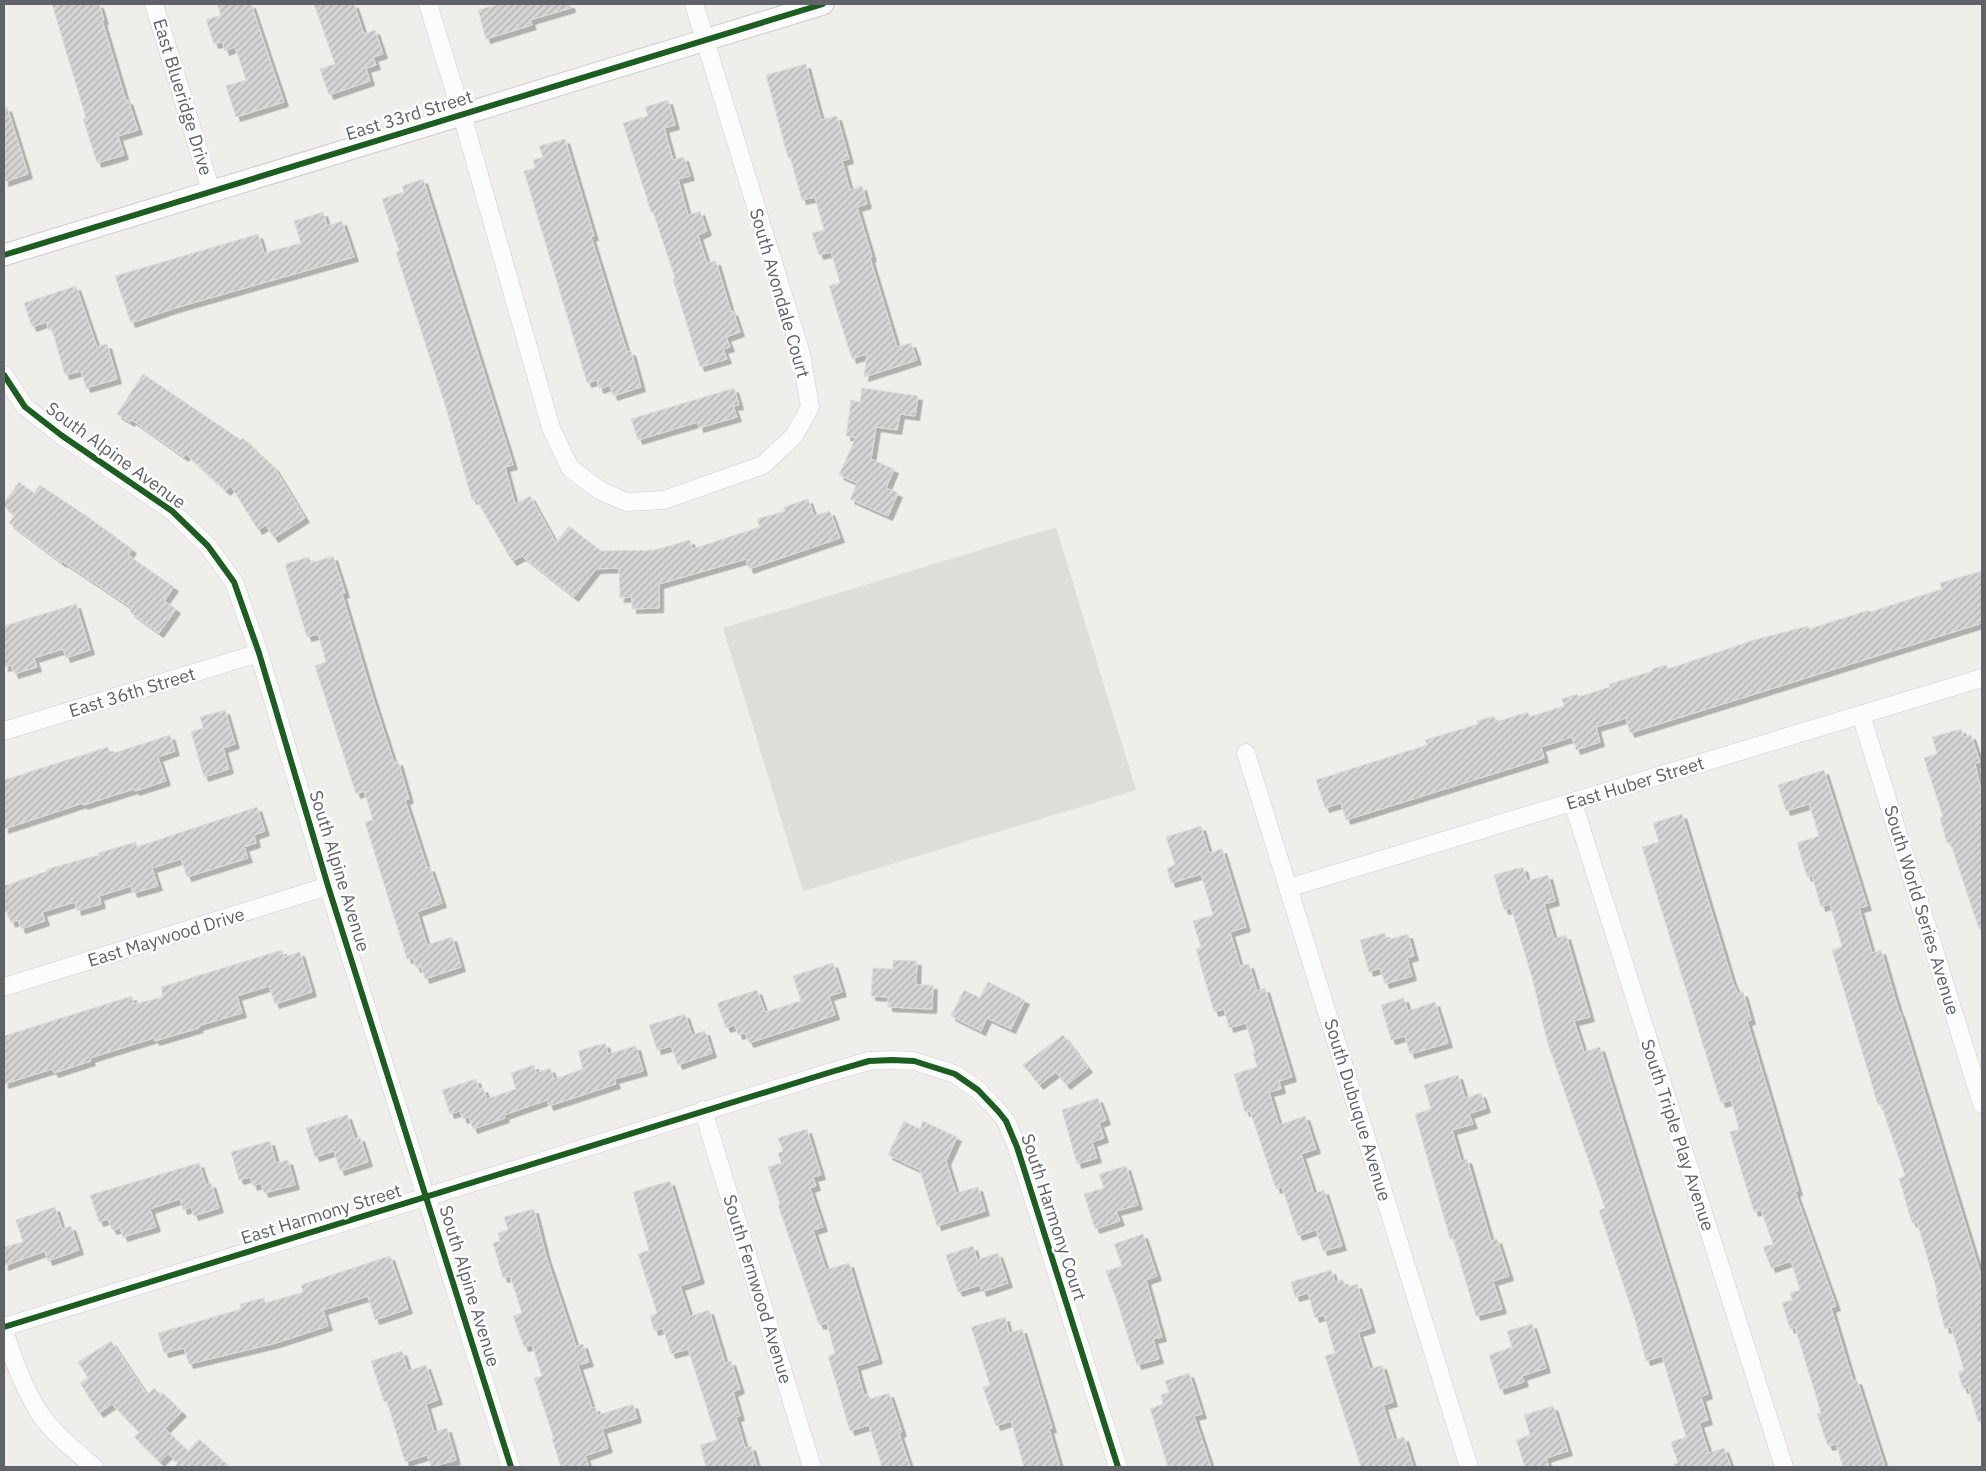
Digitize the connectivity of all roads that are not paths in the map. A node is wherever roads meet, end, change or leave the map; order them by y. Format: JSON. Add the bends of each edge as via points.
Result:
{"nodes":[{"id":1,"x":154,"y":4,"type":"edge"},
{"id":2,"x":428,"y":4,"type":"edge"},
{"id":3,"x":694,"y":4,"type":"edge"},
{"id":4,"x":823,"y":4,"type":"edge"},
{"id":5,"x":706,"y":41,"type":"junction"},
{"id":6,"x":462,"y":115,"type":"junction"},
{"id":7,"x":211,"y":191,"type":"junction"},
{"id":8,"x":4,"y":255,"type":"edge"},
{"id":9,"x":4,"y":375,"type":"edge"},
{"id":10,"x":260,"y":654,"type":"junction"},
{"id":11,"x":1982,"y":678,"type":"edge"},
{"id":12,"x":1861,"y":715,"type":"junction"},
{"id":13,"x":4,"y":731,"type":"edge"},
{"id":14,"x":1246,"y":753,"type":"dead end"},
{"id":15,"x":1573,"y":802,"type":"junction"},
{"id":16,"x":328,"y":886,"type":"junction"},
{"id":17,"x":1288,"y":888,"type":"junction"},
{"id":18,"x":4,"y":987,"type":"edge"},
{"id":19,"x":1982,"y":1104,"type":"edge"},
{"id":20,"x":703,"y":1110,"type":"junction"},
{"id":21,"x":426,"y":1197,"type":"junction"},
{"id":22,"x":4,"y":1328,"type":"edge"},
{"id":23,"x":94,"y":1467,"type":"edge"},
{"id":24,"x":511,"y":1467,"type":"edge"},
{"id":25,"x":812,"y":1467,"type":"edge"},
{"id":26,"x":1118,"y":1467,"type":"edge"},
{"id":27,"x":1469,"y":1467,"type":"edge"},
{"id":28,"x":1784,"y":1467,"type":"edge"}],
"edges":[{"from":1,"to":7,"type":"street","name":"East Blueridge Drive"},
{"from":2,"to":6,"type":"street","name":"South Avondale Court"},
{"from":3,"to":5,"type":"street","name":"South Avondale Court"},
{"from":4,"to":5,"type":"street","name":"East 33rd Street"},
{"from":5,"to":6,"type":"street","name":"East 33rd Street"},
{"from":5,"to":6,"type":"street","name":"South Avondale Court","via":[[802,354],[810,407],[794,436],[763,465],[664,500],[626,502],[599,490],[570,468],[551,428]]},
{"from":6,"to":7,"type":"street","name":"East 33rd Street"},
{"from":7,"to":8,"type":"street","name":"East 33rd Street"},
{"from":9,"to":10,"type":"street","name":"South Alpine Avenue","via":[[25,407],[172,511],[208,546],[234,582]]},
{"from":10,"to":13,"type":"street","name":"East 36th Street"},
{"from":10,"to":16,"type":"street","name":"South Alpine Avenue"},
{"from":11,"to":12,"type":"street","name":"East Huber Street"},
{"from":12,"to":15,"type":"street","name":"East Huber Street"},
{"from":12,"to":19,"type":"street","name":"South World Series Avenue"},
{"from":14,"to":17,"type":"street","name":"South Dubuque Avenue"},
{"from":15,"to":17,"type":"street","name":"East Huber Street"},
{"from":15,"to":28,"type":"street","name":"South Triple Play Avenue"},
{"from":16,"to":18,"type":"street","name":"East Maywood Drive"},
{"from":16,"to":21,"type":"street","name":"South Alpine Avenue"},
{"from":17,"to":27,"type":"street","name":"South Dubuque Avenue"},
{"from":20,"to":21,"type":"street","name":"East Harmony Street"},
{"from":20,"to":25,"type":"street","name":"South Fernwood Avenue"},
{"from":20,"to":26,"type":"street","name":"South Harmony Court","via":[[869,1061],[914,1061],[955,1074],[978,1090],[1006,1121],[1017,1147]]},
{"from":21,"to":22,"type":"street","name":"East Harmony Street"},
{"from":21,"to":24,"type":"street","name":"South Alpine Avenue"},
{"from":22,"to":23,"type":"street","via":[[24,1385],[38,1410]]}]}
